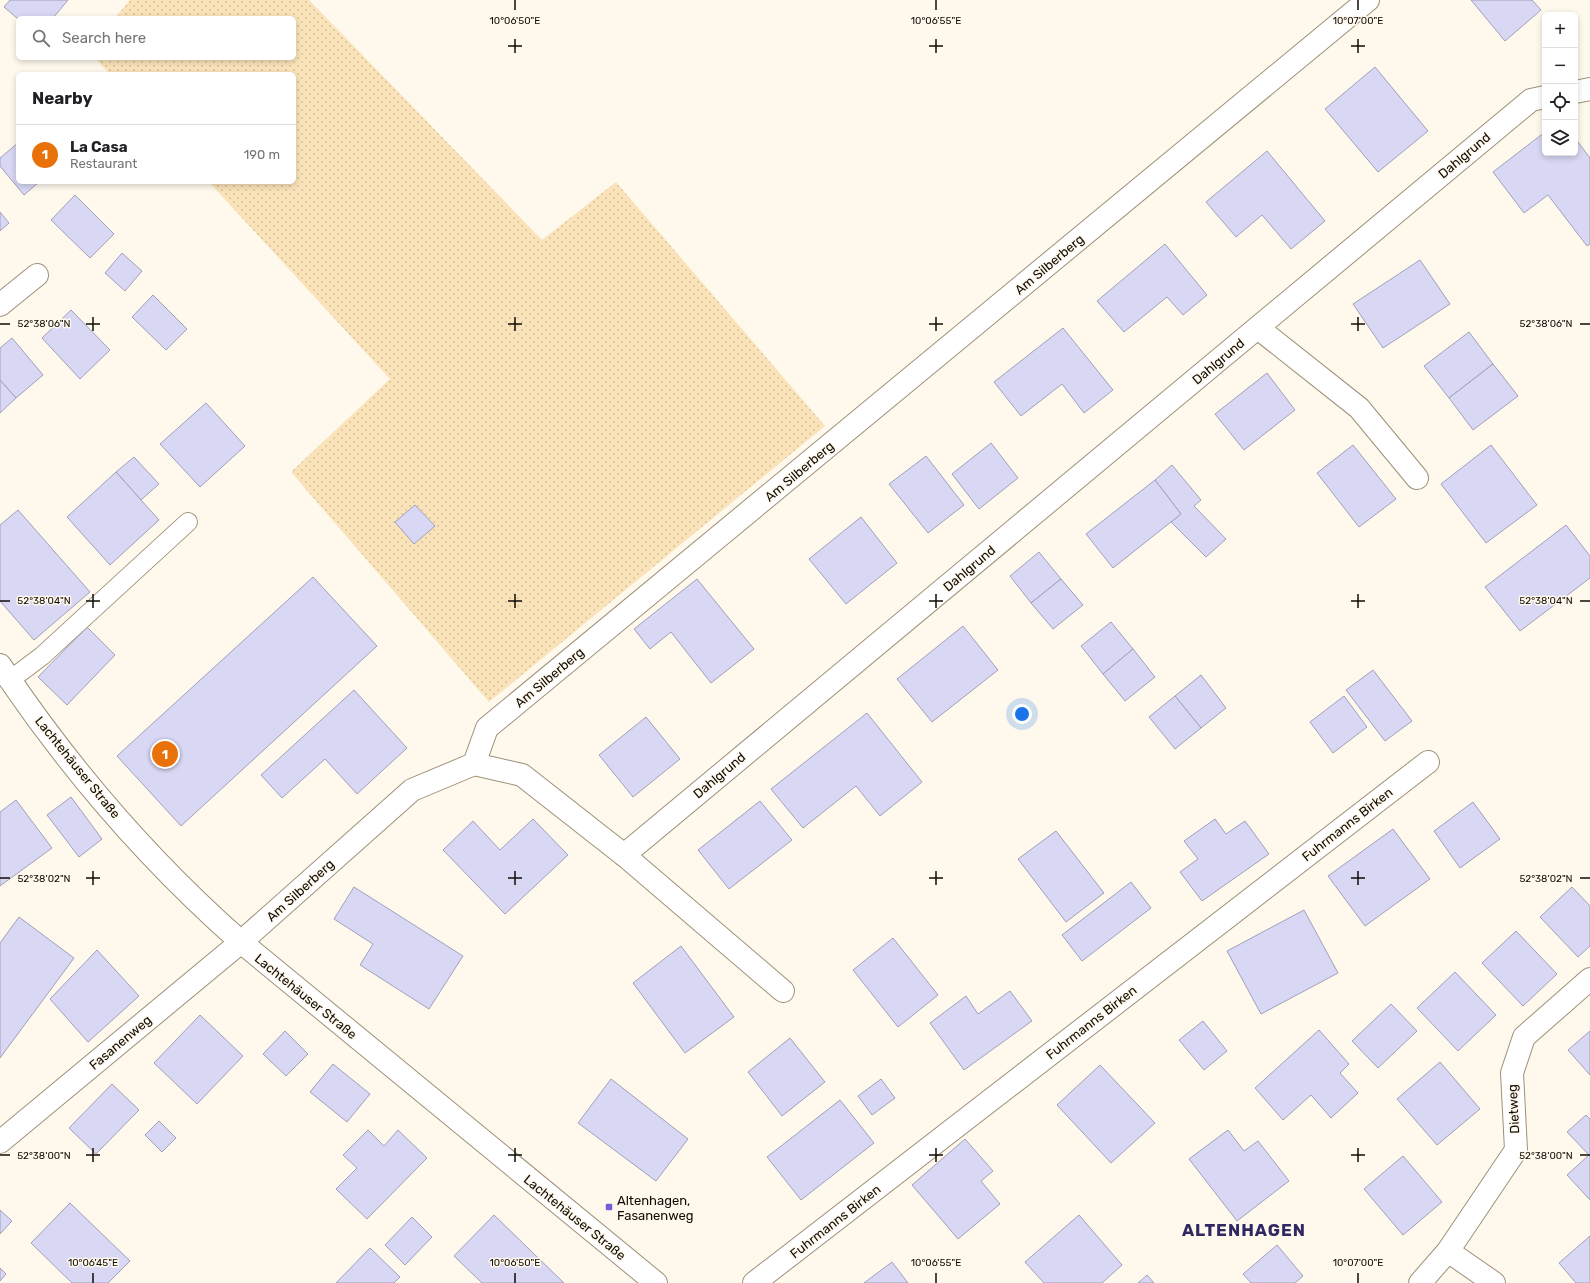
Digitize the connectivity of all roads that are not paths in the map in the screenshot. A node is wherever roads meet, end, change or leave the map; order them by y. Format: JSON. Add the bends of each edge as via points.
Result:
{"nodes":[{"id":1,"x":1368,"y":0,"type":"edge"},
{"id":2,"x":1590,"y":89,"type":"edge"},
{"id":3,"x":1578,"y":91,"type":"edge"},
{"id":4,"x":1542,"y":98,"type":"edge"},
{"id":5,"x":37,"y":275,"type":"dead end"},
{"id":6,"x":0,"y":305,"type":"edge"},
{"id":7,"x":1258,"y":328,"type":"junction"},
{"id":8,"x":1417,"y":478,"type":"dead end"},
{"id":9,"x":188,"y":522,"type":"dead end"},
{"id":10,"x":5,"y":673,"type":"edge"},
{"id":11,"x":1428,"y":762,"type":"dead end"},
{"id":12,"x":474,"y":764,"type":"junction"},
{"id":13,"x":624,"y":854,"type":"junction"},
{"id":14,"x":241,"y":942,"type":"junction"},
{"id":15,"x":1590,"y":979,"type":"edge"},
{"id":16,"x":783,"y":991,"type":"dead end"},
{"id":17,"x":0,"y":1142,"type":"edge"},
{"id":18,"x":1448,"y":1251,"type":"junction"},
{"id":19,"x":656,"y":1283,"type":"edge"},
{"id":20,"x":754,"y":1283,"type":"edge"},
{"id":21,"x":1420,"y":1283,"type":"edge"},
{"id":22,"x":1494,"y":1283,"type":"edge"}],
"edges":[{"from":1,"to":12,"type":"street","name":"Am Silberberg","via":[[487,728]]},
{"from":2,"to":3,"type":"street"},
{"from":4,"to":7,"type":"street","name":"Dahlgrund","via":[[1531,100]]},
{"from":5,"to":6,"type":"street"},
{"from":7,"to":8,"type":"street","via":[[1359,408]]},
{"from":7,"to":13,"type":"street","name":"Dahlgrund"},
{"from":9,"to":10,"type":"lane","via":[[42,656]]},
{"from":10,"to":14,"type":"street","name":"Lachtehäuser Straße","via":[[73,765],[155,860],[197,904]]},
{"from":11,"to":20,"type":"street","name":"Fuhrmanns Birken"},
{"from":12,"to":13,"type":"street","via":[[522,775]]},
{"from":12,"to":14,"type":"street","name":"Am Silberberg","via":[[412,790]]},
{"from":13,"to":16,"type":"street"},
{"from":14,"to":17,"type":"street","name":"Fasanenweg"},
{"from":14,"to":19,"type":"street","name":"Lachtehäuser Straße"},
{"from":15,"to":18,"type":"street","name":"Dietweg","via":[[1524,1037],[1512,1073],[1516,1150]]},
{"from":18,"to":21,"type":"street","name":"Dietweg"},
{"from":18,"to":22,"type":"street"}]}
